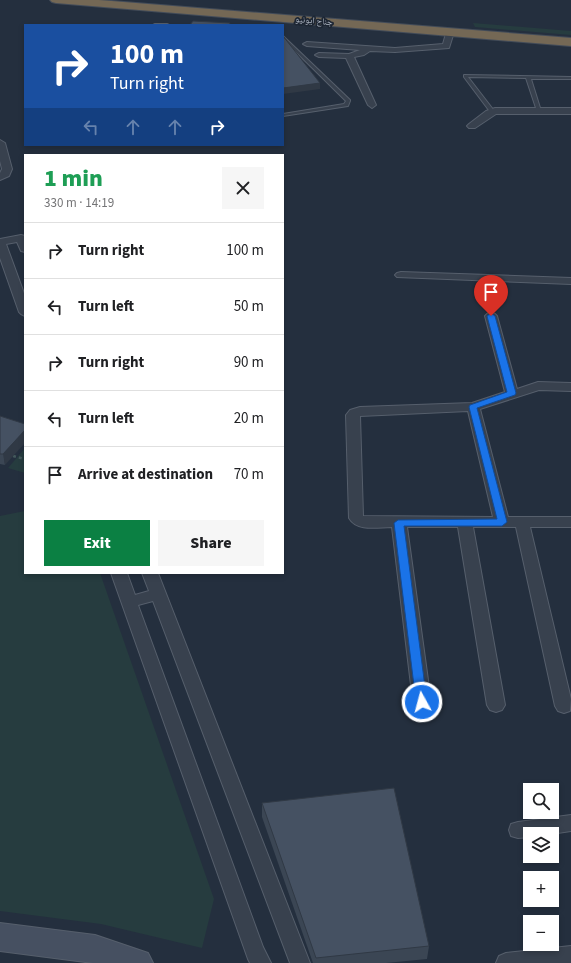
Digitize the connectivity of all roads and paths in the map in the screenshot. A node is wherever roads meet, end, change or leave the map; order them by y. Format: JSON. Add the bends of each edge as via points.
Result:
{"nodes":[{"id":1,"x":56,"y":0,"type":"edge"},
{"id":2,"x":99,"y":0,"type":"edge"},
{"id":3,"x":446,"y":30,"type":"junction"},
{"id":4,"x":284,"y":38,"type":"edge"},
{"id":5,"x":571,"y":38,"type":"edge"},
{"id":6,"x":571,"y":42,"type":"edge"},
{"id":7,"x":307,"y":44,"type":"dead end"},
{"id":8,"x":368,"y":48,"type":"junction"},
{"id":9,"x":319,"y":55,"type":"dead end"},
{"id":10,"x":349,"y":56,"type":"junction"},
{"id":11,"x":528,"y":77,"type":"junction"},
{"id":12,"x":571,"y":78,"type":"edge"},
{"id":13,"x":372,"y":105,"type":"dead end"},
{"id":14,"x":539,"y":111,"type":"junction"},
{"id":15,"x":571,"y":111,"type":"edge"},
{"id":16,"x":493,"y":112,"type":"junction"},
{"id":17,"x":284,"y":115,"type":"edge"},
{"id":18,"x":472,"y":126,"type":"dead end"},
{"id":19,"x":0,"y":143,"type":"edge"},
{"id":20,"x":1,"y":157,"type":"edge"},
{"id":21,"x":0,"y":177,"type":"edge"},
{"id":22,"x":0,"y":242,"type":"edge"},
{"id":23,"x":24,"y":246,"type":"edge"},
{"id":24,"x":402,"y":275,"type":"dead end"},
{"id":25,"x":571,"y":281,"type":"edge"},
{"id":26,"x":24,"y":309,"type":"edge"},
{"id":27,"x":491,"y":316,"type":"dead end"},
{"id":28,"x":571,"y":387,"type":"edge"},
{"id":29,"x":512,"y":393,"type":"junction"},
{"id":30,"x":473,"y":407,"type":"junction"},
{"id":31,"x":13,"y":456,"type":"dead end"},
{"id":32,"x":24,"y":459,"type":"edge"},
{"id":33,"x":502,"y":522,"type":"junction"},
{"id":34,"x":522,"y":522,"type":"junction"},
{"id":35,"x":571,"y":522,"type":"edge"},
{"id":36,"x":398,"y":523,"type":"junction"},
{"id":37,"x":465,"y":523,"type":"junction"},
{"id":38,"x":119,"y":574,"type":"edge"},
{"id":39,"x":150,"y":574,"type":"edge"},
{"id":40,"x":158,"y":594,"type":"junction"},
{"id":41,"x":129,"y":602,"type":"junction"},
{"id":42,"x":422,"y":702,"type":"dead end"},
{"id":43,"x":496,"y":705,"type":"dead end"},
{"id":44,"x":564,"y":706,"type":"dead end"},
{"id":45,"x":571,"y":823,"type":"edge"},
{"id":46,"x":518,"y":830,"type":"dead end"},
{"id":47,"x":0,"y":937,"type":"edge"},
{"id":48,"x":571,"y":956,"type":"edge"},
{"id":49,"x":138,"y":963,"type":"edge"},
{"id":50,"x":262,"y":963,"type":"edge"},
{"id":51,"x":300,"y":963,"type":"edge"},
{"id":52,"x":506,"y":963,"type":"edge"}],
"edges":[{"from":1,"to":3,"type":"highway","name":"جناح ایونیو"},
{"from":2,"to":3,"type":"highway","name":"جناح ایونیو","via":[[337,18]]},
{"from":3,"to":5,"type":"highway","name":"جناح ایونیو"},
{"from":3,"to":6,"type":"highway","name":"جناح ایونیو"},
{"from":3,"to":8,"type":"street","via":[[446,46],[395,50]]},
{"from":4,"to":17,"type":"lane","via":[[348,101],[346,105]]},
{"from":7,"to":8,"type":"street"},
{"from":8,"to":10,"type":"street"},
{"from":9,"to":10,"type":"street"},
{"from":10,"to":13,"type":"street"},
{"from":11,"to":12,"type":"lane"},
{"from":11,"to":14,"type":"lane"},
{"from":11,"to":16,"type":"lane","via":[[465,76]]},
{"from":14,"to":15,"type":"street"},
{"from":14,"to":16,"type":"street"},
{"from":16,"to":18,"type":"street"},
{"from":19,"to":20,"type":"street"},
{"from":20,"to":21,"type":"street","via":[[7,169],[6,174]]},
{"from":22,"to":23,"type":"street","via":[[21,238]]},
{"from":22,"to":26,"type":"street"},
{"from":24,"to":25,"type":"street"},
{"from":27,"to":29,"type":"street"},
{"from":28,"to":29,"type":"street","via":[[538,386]]},
{"from":29,"to":30,"type":"street"},
{"from":30,"to":33,"type":"street"},
{"from":30,"to":36,"type":"street","via":[[360,411],[353,416],[356,518],[361,522]]},
{"from":31,"to":32,"type":"path"},
{"from":33,"to":34,"type":"street"},
{"from":33,"to":37,"type":"street"},
{"from":34,"to":35,"type":"street"},
{"from":34,"to":44,"type":"street"},
{"from":36,"to":37,"type":"street"},
{"from":36,"to":42,"type":"street"},
{"from":37,"to":43,"type":"street"},
{"from":38,"to":41,"type":"street"},
{"from":39,"to":40,"type":"street"},
{"from":40,"to":41,"type":"street"},
{"from":40,"to":51,"type":"street"},
{"from":41,"to":50,"type":"street","via":[[255,952]]},
{"from":45,"to":46,"type":"street"},
{"from":47,"to":49,"type":"main road","via":[[95,949]]},
{"from":48,"to":52,"type":"street"}]}
